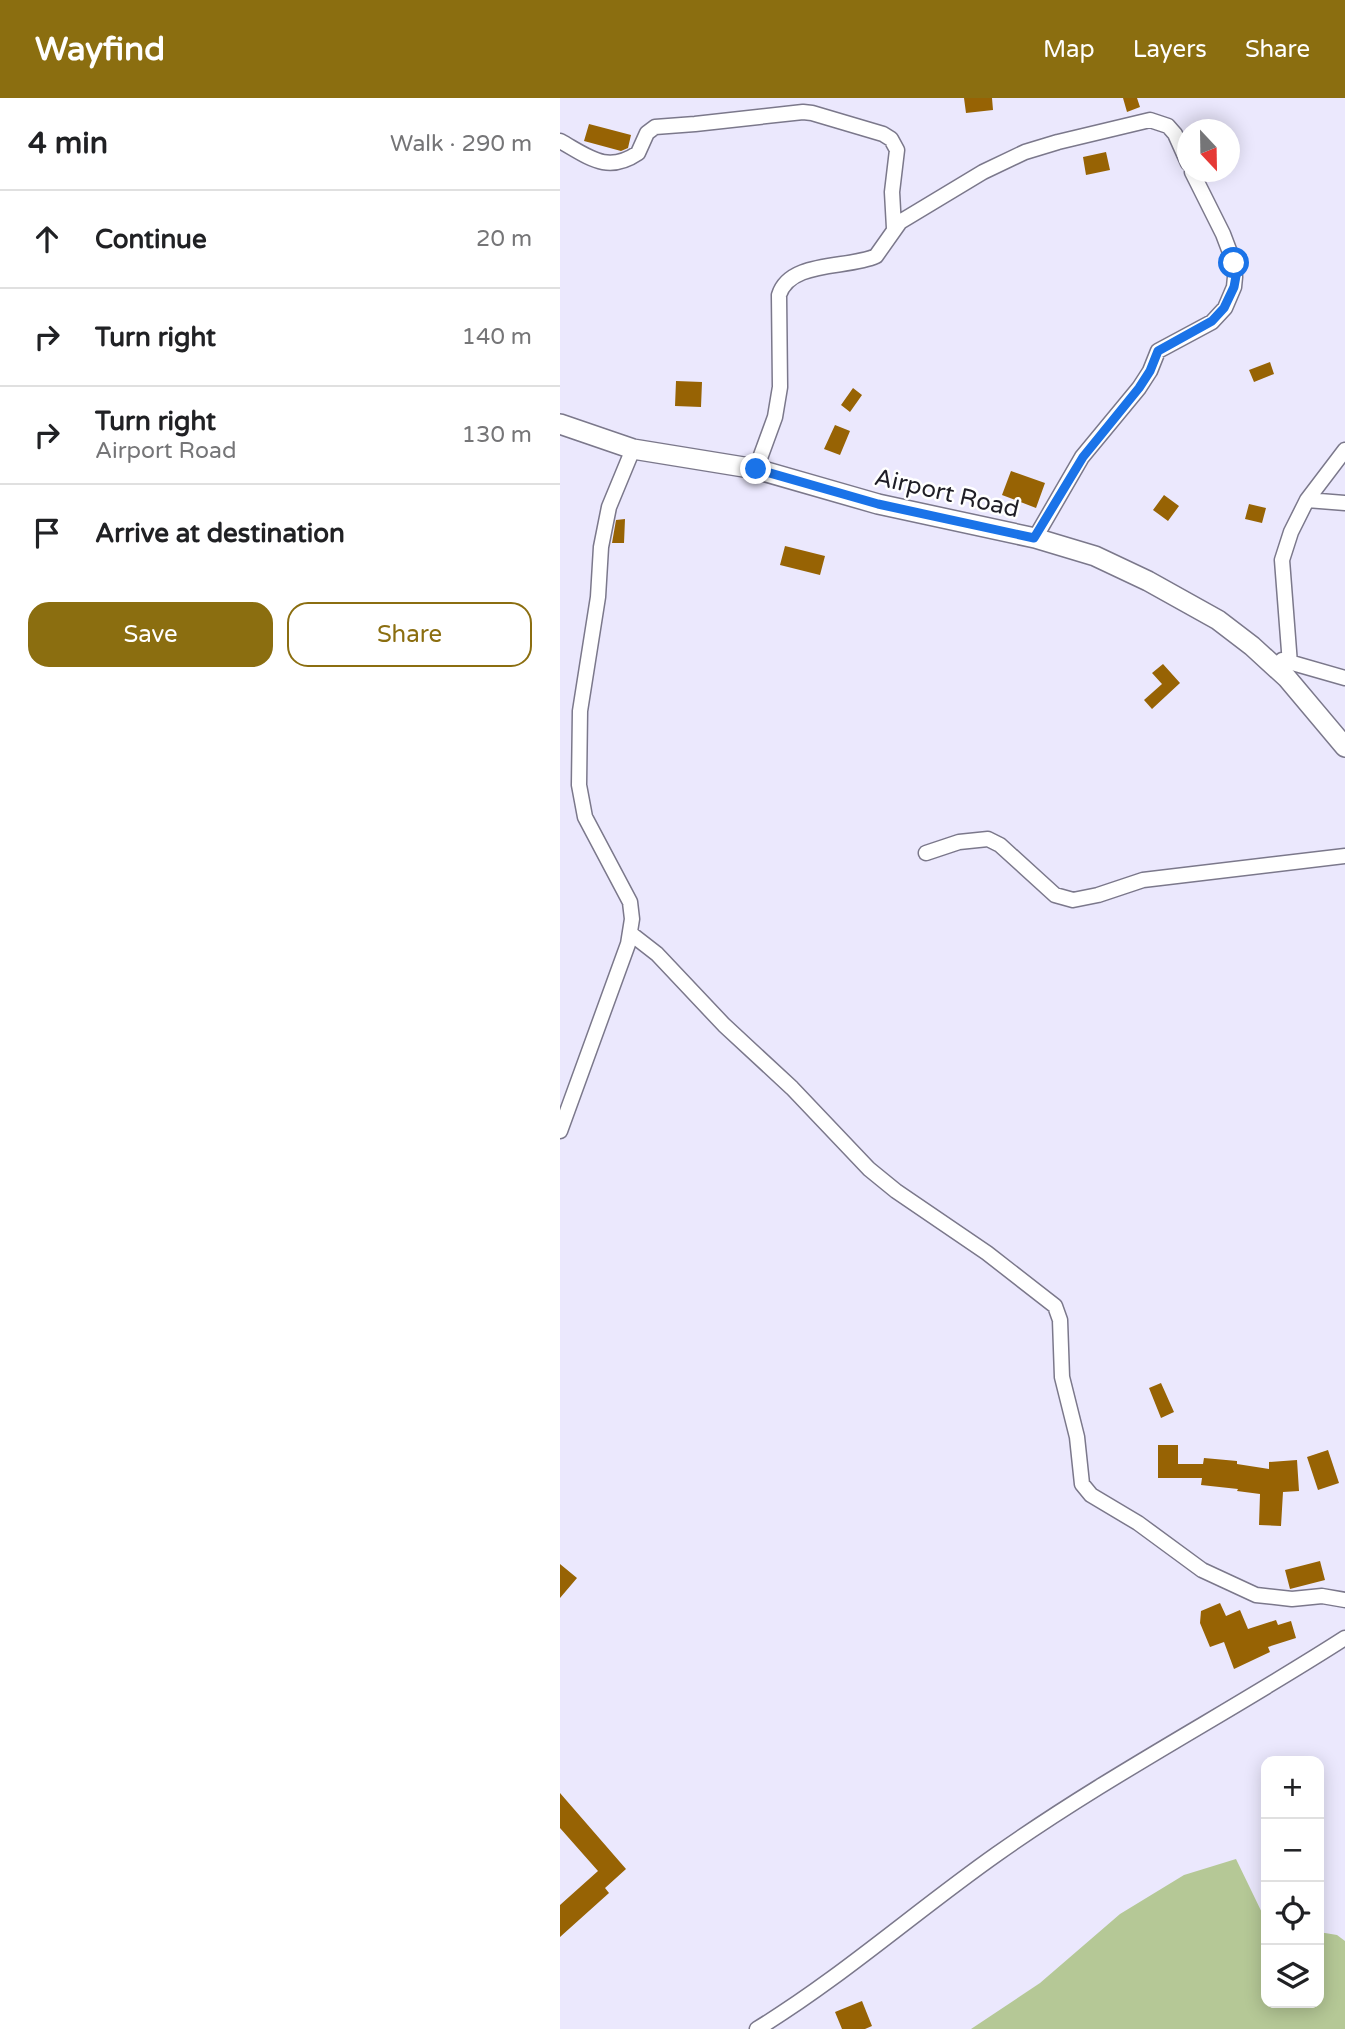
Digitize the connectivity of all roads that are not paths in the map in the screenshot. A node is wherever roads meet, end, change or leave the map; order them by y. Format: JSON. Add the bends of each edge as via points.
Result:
{"nodes":[{"id":1,"x":1177,"y":138,"type":"edge"},
{"id":2,"x":560,"y":141,"type":"edge"},
{"id":3,"x":1197,"y":182,"type":"edge"},
{"id":4,"x":894,"y":228,"type":"junction"},
{"id":5,"x":560,"y":424,"type":"edge"},
{"id":6,"x":633,"y":449,"type":"junction"},
{"id":7,"x":1345,"y":450,"type":"edge"},
{"id":8,"x":756,"y":469,"type":"junction"},
{"id":9,"x":1307,"y":500,"type":"junction"},
{"id":10,"x":1345,"y":503,"type":"edge"},
{"id":11,"x":1034,"y":538,"type":"junction"},
{"id":12,"x":1252,"y":646,"type":"junction"},
{"id":13,"x":1290,"y":664,"type":"junction"},
{"id":14,"x":1345,"y":678,"type":"edge"},
{"id":15,"x":1345,"y":747,"type":"edge"},
{"id":16,"x":926,"y":853,"type":"dead end"},
{"id":17,"x":1345,"y":856,"type":"edge"},
{"id":18,"x":630,"y":933,"type":"junction"},
{"id":19,"x":560,"y":1131,"type":"edge"},
{"id":20,"x":1345,"y":1600,"type":"edge"},
{"id":21,"x":1345,"y":1638,"type":"edge"},
{"id":22,"x":757,"y":2029,"type":"edge"}],
"edges":[{"from":1,"to":4,"type":"street","via":[[1167,126],[1150,120],[1025,152],[983,172]]},
{"from":2,"to":4,"type":"street","via":[[609,164],[638,153],[655,127],[812,113],[891,139],[897,150]]},
{"from":3,"to":11,"type":"street","via":[[1234,263],[1234,287],[1212,321],[1158,351],[1139,388],[1083,457]]},
{"from":4,"to":8,"type":"street","via":[[876,256],[803,272],[782,287],[780,387],[775,417]]},
{"from":5,"to":6,"type":"main road","name":"Airport Road"},
{"from":6,"to":8,"type":"main road","name":"Airport Road"},
{"from":6,"to":18,"type":"street","via":[[609,507],[601,547],[580,711],[579,785],[585,817],[630,902]]},
{"from":7,"to":9,"type":"street"},
{"from":8,"to":11,"type":"main road","name":"Airport Road","via":[[878,504]]},
{"from":9,"to":10,"type":"street"},
{"from":9,"to":13,"type":"street","via":[[1282,560]]},
{"from":11,"to":12,"type":"main road","name":"Airport Road","via":[[1095,556],[1148,581],[1218,620]]},
{"from":12,"to":13,"type":"street"},
{"from":12,"to":15,"type":"main road","name":"Airport Road","via":[[1287,678]]},
{"from":13,"to":14,"type":"street"},
{"from":16,"to":17,"type":"street","via":[[988,839],[1055,895],[1073,900],[1143,880]]},
{"from":18,"to":19,"type":"street"},
{"from":18,"to":20,"type":"street","via":[[657,954],[869,1169],[1055,1306],[1060,1320],[1062,1377],[1077,1437],[1082,1484],[1091,1494],[1202,1570],[1256,1595]]},
{"from":21,"to":22,"type":"street","via":[[1139,1762],[998,1854],[805,2000]]}]}
